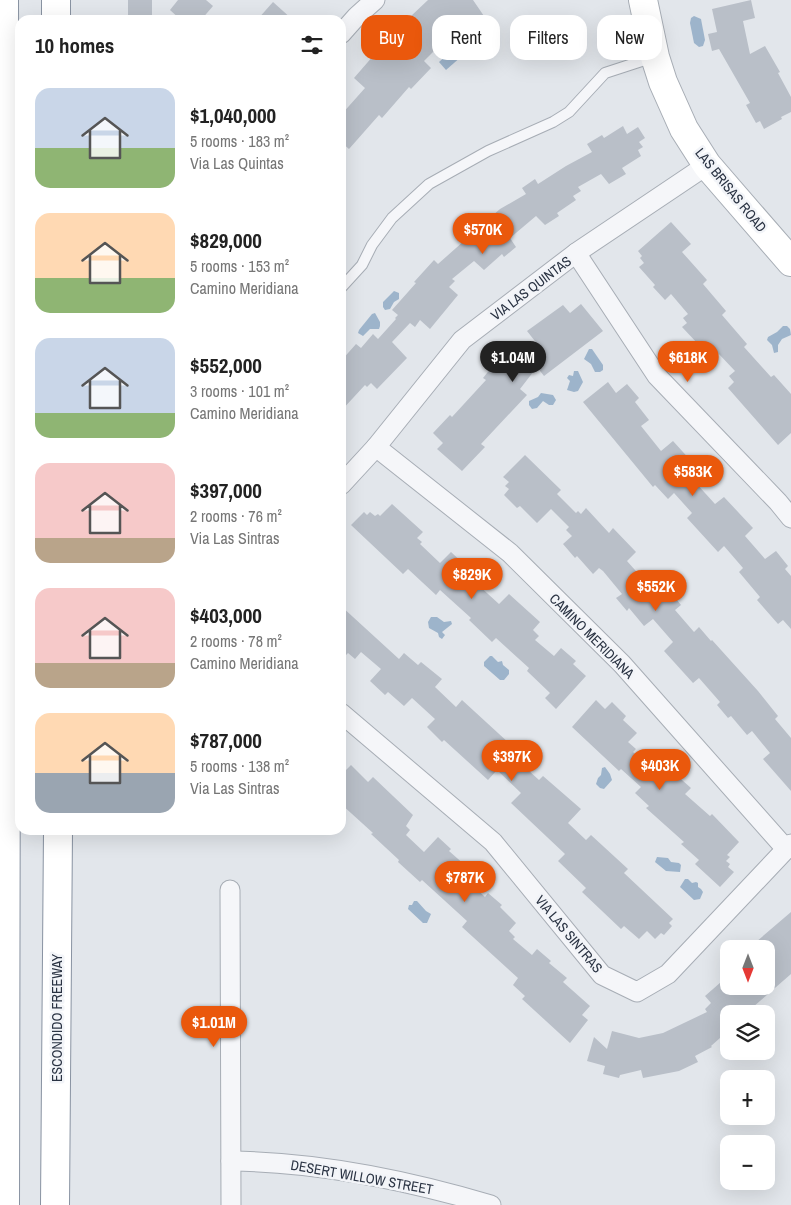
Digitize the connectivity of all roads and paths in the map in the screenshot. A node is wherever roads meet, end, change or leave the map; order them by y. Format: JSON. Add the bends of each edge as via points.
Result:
{"nodes":[{"id":1,"x":4,"y":0,"type":"edge"},
{"id":2,"x":56,"y":0,"type":"edge"},
{"id":3,"x":375,"y":0,"type":"edge"},
{"id":4,"x":643,"y":0,"type":"edge"},
{"id":5,"x":56,"y":15,"type":"edge"},
{"id":6,"x":646,"y":15,"type":"edge"},
{"id":7,"x":346,"y":28,"type":"edge"},
{"id":8,"x":646,"y":60,"type":"edge"},
{"id":9,"x":656,"y":60,"type":"edge"},
{"id":10,"x":707,"y":165,"type":"junction"},
{"id":11,"x":576,"y":253,"type":"junction"},
{"id":12,"x":791,"y":262,"type":"edge"},
{"id":13,"x":346,"y":283,"type":"edge"},
{"id":14,"x":376,"y":447,"type":"junction"},
{"id":15,"x":346,"y":480,"type":"edge"},
{"id":16,"x":784,"y":496,"type":"edge"},
{"id":17,"x":791,"y":518,"type":"edge"},
{"id":18,"x":346,"y":717,"type":"edge"},
{"id":19,"x":58,"y":835,"type":"edge"},
{"id":20,"x":788,"y":846,"type":"edge"},
{"id":21,"x":230,"y":890,"type":"dead end"},
{"id":22,"x":231,"y":1161,"type":"junction"},
{"id":23,"x":5,"y":1205,"type":"edge"},
{"id":24,"x":55,"y":1205,"type":"edge"},
{"id":25,"x":230,"y":1205,"type":"edge"},
{"id":26,"x":491,"y":1205,"type":"edge"}],
"edges":[{"from":1,"to":23,"type":"main road"},
{"from":2,"to":5,"type":"main road"},
{"from":3,"to":7,"type":"street"},
{"from":4,"to":6,"type":"main road","name":"LAS BRISAS ROAD"},
{"from":8,"to":13,"type":"lane","via":[[605,73],[569,112],[429,184],[392,218],[362,265]]},
{"from":9,"to":10,"type":"main road","name":"LAS BRISAS ROAD","via":[[684,129]]},
{"from":10,"to":11,"type":"street","name":"VIA LAS QUINTAS"},
{"from":10,"to":12,"type":"main road","name":"LAS BRISAS ROAD"},
{"from":11,"to":14,"type":"street","name":"VIA LAS QUINTAS","via":[[462,340]]},
{"from":11,"to":16,"type":"street","via":[[658,376]]},
{"from":14,"to":15,"type":"street","name":"VIA LAS QUINTAS"},
{"from":14,"to":20,"type":"street","name":"CAMINO MERIDIANA","via":[[510,553],[622,664]]},
{"from":16,"to":17,"type":"street"},
{"from":18,"to":20,"type":"street","name":"VIA LAS SINTRAS","via":[[493,842],[602,975],[637,992],[668,974]]},
{"from":19,"to":24,"type":"main road","name":"ESCONDIDO FREEWAY"},
{"from":21,"to":22,"type":"street"},
{"from":22,"to":25,"type":"street"},
{"from":22,"to":26,"type":"street","name":"DESERT WILLOW STREET","via":[[333,1170],[436,1189]]}]}
